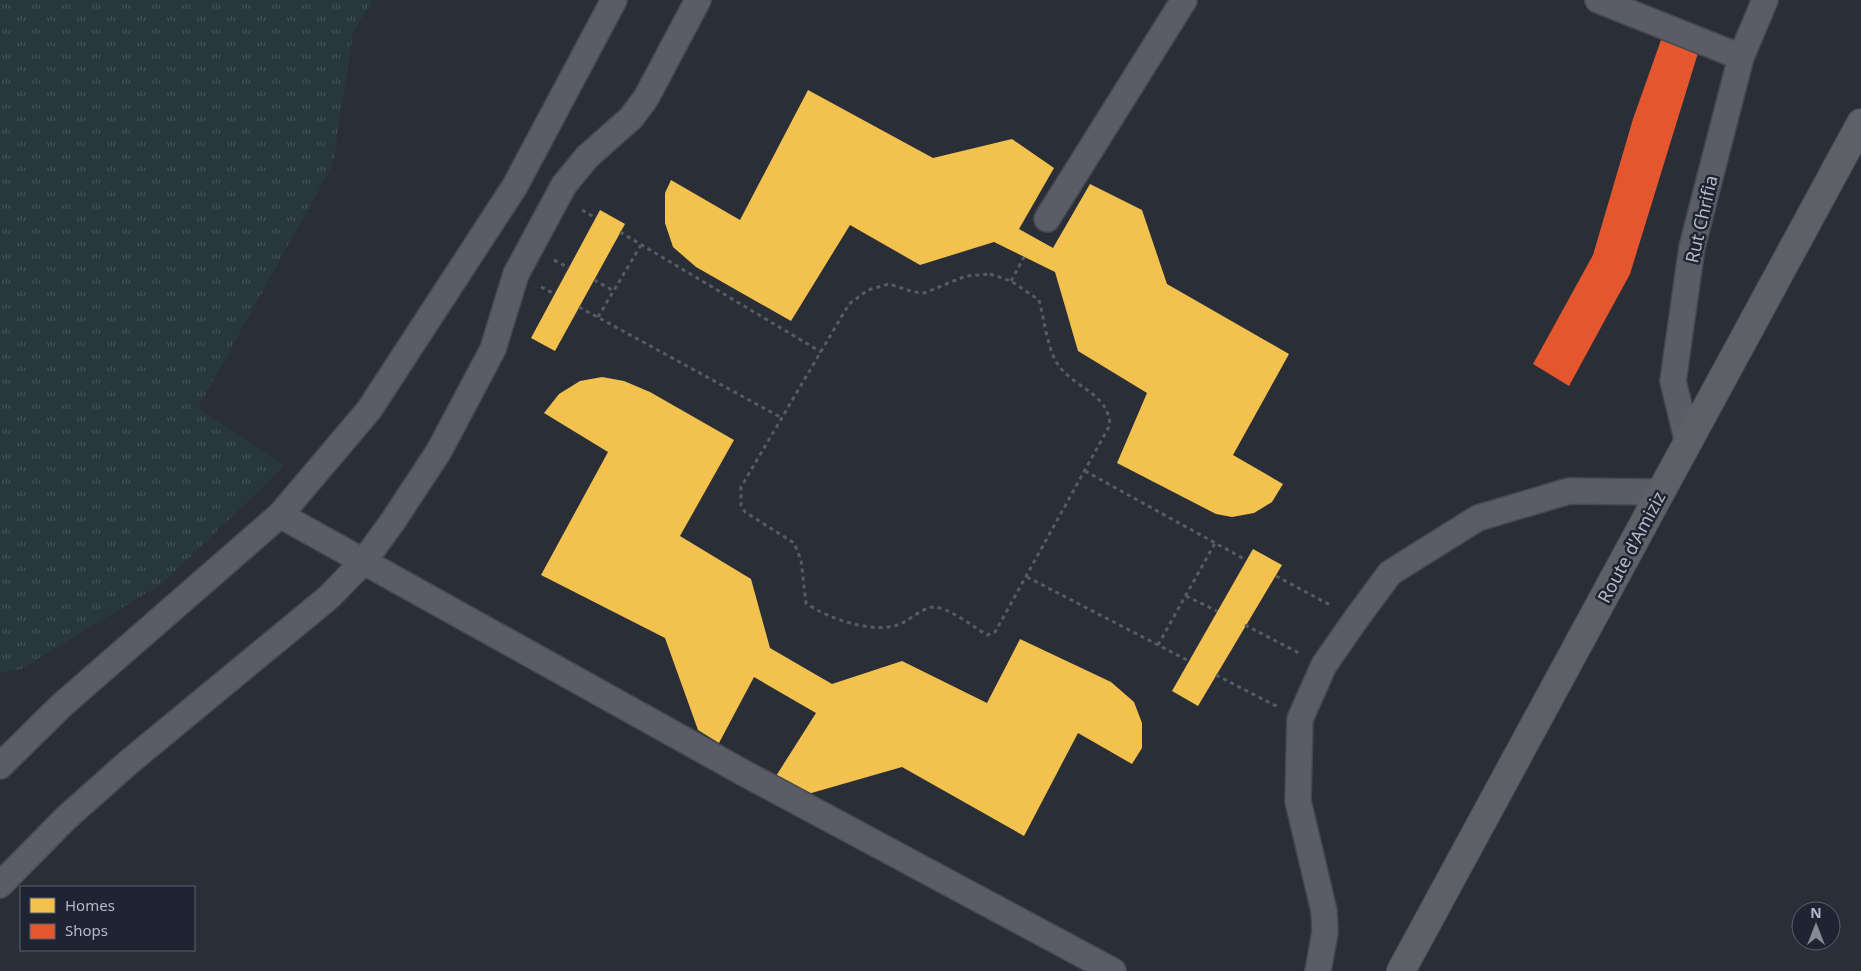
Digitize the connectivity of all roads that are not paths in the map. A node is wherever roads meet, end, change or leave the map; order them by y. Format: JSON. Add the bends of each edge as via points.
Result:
{"nodes":[{"id":1,"x":614,"y":0,"type":"edge"},
{"id":2,"x":698,"y":0,"type":"edge"},
{"id":3,"x":1184,"y":0,"type":"edge"},
{"id":4,"x":1598,"y":0,"type":"edge"},
{"id":5,"x":1765,"y":0,"type":"edge"},
{"id":6,"x":1741,"y":57,"type":"junction"},
{"id":7,"x":1861,"y":123,"type":"edge"},
{"id":8,"x":514,"y":186,"type":"junction"},
{"id":9,"x":550,"y":209,"type":"junction"},
{"id":10,"x":1047,"y":219,"type":"dead end"},
{"id":11,"x":1688,"y":443,"type":"junction"},
{"id":12,"x":1660,"y":492,"type":"junction"},
{"id":13,"x":280,"y":515,"type":"junction"},
{"id":14,"x":364,"y":561,"type":"junction"},
{"id":15,"x":0,"y":766,"type":"edge"},
{"id":16,"x":0,"y":885,"type":"edge"},
{"id":17,"x":1114,"y":971,"type":"edge"},
{"id":18,"x":1318,"y":971,"type":"edge"},
{"id":19,"x":1401,"y":971,"type":"edge"}],
"edges":[{"from":1,"to":8,"type":"street"},
{"from":2,"to":9,"type":"street","via":[[646,98],[631,118],[587,157],[564,185]]},
{"from":3,"to":10,"type":"street"},
{"from":4,"to":6,"type":"street"},
{"from":5,"to":6,"type":"street","name":"Rut Chrifia"},
{"from":6,"to":11,"type":"street","name":"Rut Chrifia","via":[[1692,247],[1672,381]]},
{"from":7,"to":11,"type":"main road","name":"Route d'Amiziz"},
{"from":8,"to":9,"type":"street"},
{"from":8,"to":13,"type":"street","via":[[369,410]]},
{"from":9,"to":14,"type":"street","via":[[516,274],[493,348],[484,366],[439,451]]},
{"from":11,"to":12,"type":"main road","name":"Route d'Amiziz"},
{"from":12,"to":18,"type":"street","via":[[1569,491],[1478,518],[1390,573],[1356,619],[1324,665],[1300,719],[1298,801],[1324,911],[1325,932]]},
{"from":12,"to":19,"type":"main road","name":"Route d'Amiziz"},
{"from":13,"to":14,"type":"street"},
{"from":13,"to":15,"type":"street","via":[[62,705]]},
{"from":14,"to":16,"type":"street","via":[[329,598],[129,762],[66,818]]},
{"from":14,"to":17,"type":"street","via":[[742,772]]}]}
